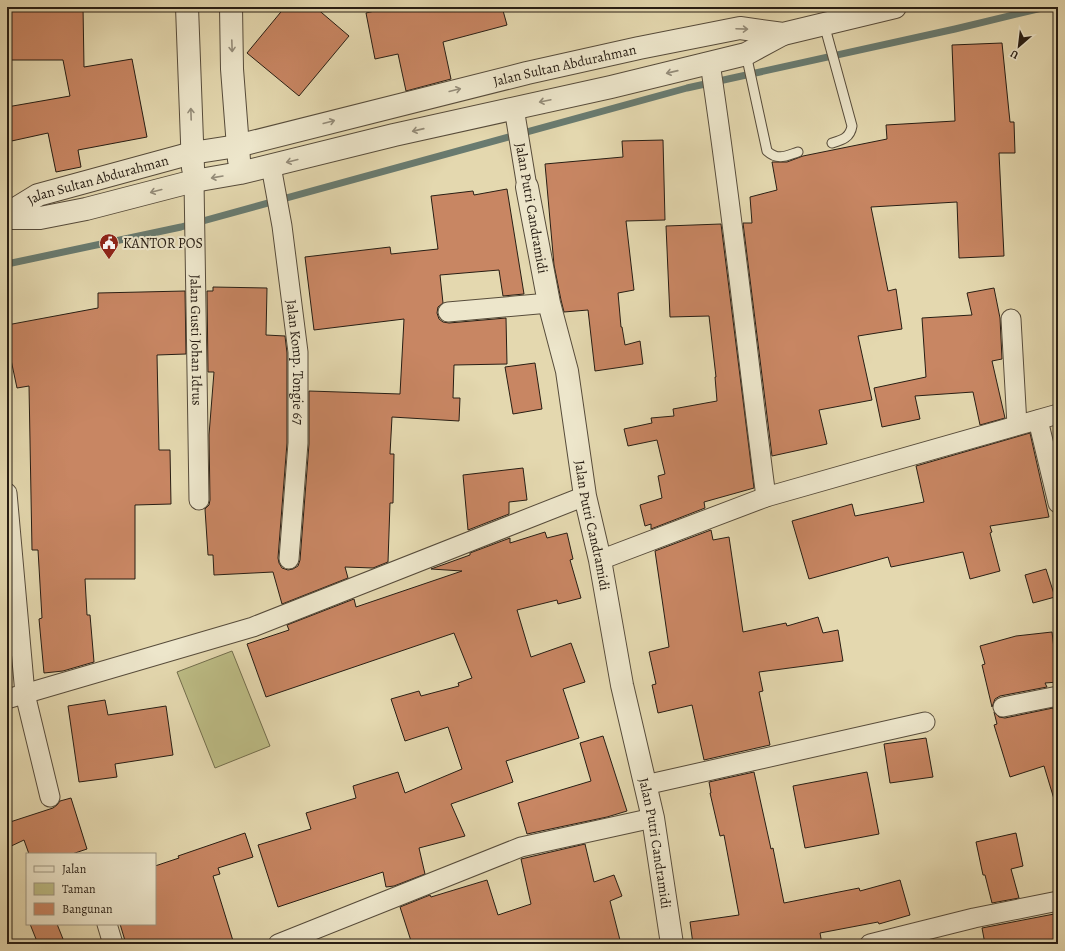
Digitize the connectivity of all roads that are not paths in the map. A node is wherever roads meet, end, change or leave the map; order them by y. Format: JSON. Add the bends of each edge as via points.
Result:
{"nodes":[{"id":1,"x":187,"y":7,"type":"edge"},
{"id":2,"x":231,"y":7,"type":"edge"},
{"id":3,"x":895,"y":7,"type":"edge"},
{"id":4,"x":824,"y":24,"type":"junction"},
{"id":5,"x":783,"y":34,"type":"junction"},
{"id":6,"x":747,"y":61,"type":"junction"},
{"id":7,"x":710,"y":64,"type":"junction"},
{"id":8,"x":515,"y":109,"type":"junction"},
{"id":9,"x":832,"y":143,"type":"dead end"},
{"id":10,"x":237,"y":146,"type":"junction"},
{"id":11,"x":798,"y":152,"type":"dead end"},
{"id":12,"x":192,"y":154,"type":"junction"},
{"id":13,"x":240,"y":173,"type":"junction"},
{"id":14,"x":273,"y":175,"type":"junction"},
{"id":15,"x":194,"y":182,"type":"junction"},
{"id":16,"x":527,"y":187,"type":"joint"},
{"id":17,"x":7,"y":214,"type":"edge"},
{"id":18,"x":7,"y":218,"type":"edge"},
{"id":19,"x":549,"y":303,"type":"junction"},
{"id":20,"x":448,"y":312,"type":"dead end"},
{"id":21,"x":1011,"y":319,"type":"dead end"},
{"id":22,"x":1058,"y":414,"type":"edge"},
{"id":23,"x":1038,"y":420,"type":"junction"},
{"id":24,"x":1017,"y":425,"type":"junction"},
{"id":25,"x":7,"y":493,"type":"edge"},
{"id":26,"x":585,"y":496,"type":"junction"},
{"id":27,"x":766,"y":497,"type":"junction"},
{"id":28,"x":199,"y":500,"type":"dead end"},
{"id":29,"x":1058,"y":503,"type":"edge"},
{"id":30,"x":289,"y":559,"type":"dead end"},
{"id":31,"x":600,"y":560,"type":"junction"},
{"id":32,"x":25,"y":694,"type":"junction"},
{"id":33,"x":1058,"y":696,"type":"edge"},
{"id":34,"x":7,"y":699,"type":"edge"},
{"id":35,"x":1003,"y":707,"type":"dead end"},
{"id":36,"x":925,"y":722,"type":"dead end"},
{"id":37,"x":645,"y":786,"type":"junction"},
{"id":38,"x":50,"y":797,"type":"dead end"},
{"id":39,"x":653,"y":818,"type":"junction"},
{"id":40,"x":1058,"y":901,"type":"edge"},
{"id":41,"x":107,"y":925,"type":"edge"},
{"id":42,"x":113,"y":944,"type":"edge"},
{"id":43,"x":278,"y":944,"type":"edge"},
{"id":44,"x":672,"y":944,"type":"edge"},
{"id":45,"x":870,"y":944,"type":"edge"}],
"edges":[{"from":12,"to":1,"type":"street","one_way":true},
{"from":2,"to":10,"type":"street","one_way":true},
{"from":3,"to":4,"type":"street","name":"Jalan Sultan Abdurahman"},
{"from":4,"to":5,"type":"street","name":"Jalan Sultan Abdurahman"},
{"from":4,"to":9,"type":"lane","via":[[852,126],[849,135]]},
{"from":5,"to":6,"type":"street"},
{"from":10,"to":5,"type":"street","name":"Jalan Sultan Abdurahman","one_way":true,"via":[[526,73],[639,48],[740,28]]},
{"from":6,"to":7,"type":"street"},
{"from":6,"to":11,"type":"lane","via":[[767,151],[773,156],[781,157]]},
{"from":7,"to":8,"type":"street","one_way":true},
{"from":7,"to":27,"type":"street"},
{"from":8,"to":14,"type":"street","one_way":true,"via":[[394,135]]},
{"from":8,"to":16,"type":"street","name":"Jalan Putri Candramidi"},
{"from":10,"to":12,"type":"street","name":"Jalan Sultan Abdurahman"},
{"from":10,"to":13,"type":"street"},
{"from":12,"to":15,"type":"street"},
{"from":12,"to":17,"type":"street","name":"Jalan Sultan Abdurahman","via":[[38,195]]},
{"from":13,"to":14,"type":"street"},
{"from":13,"to":15,"type":"street","one_way":true},
{"from":14,"to":30,"type":"street","name":"Jalan Komp. Tongie 67","via":[[298,352],[298,443]]},
{"from":15,"to":18,"type":"street","one_way":true,"via":[[40,218]]},
{"from":15,"to":28,"type":"street","name":"Jalan Gusti Johan Idrus"},
{"from":16,"to":19,"type":"street","name":"Jalan Putri Candramidi"},
{"from":19,"to":20,"type":"street"},
{"from":19,"to":26,"type":"street","name":"Jalan Putri Candramidi","via":[[567,371]]},
{"from":21,"to":24,"type":"street"},
{"from":22,"to":23,"type":"street"},
{"from":23,"to":24,"type":"street"},
{"from":23,"to":29,"type":"street"},
{"from":24,"to":27,"type":"street"},
{"from":25,"to":32,"type":"street"},
{"from":26,"to":31,"type":"street","name":"Jalan Putri Candramidi"},
{"from":26,"to":32,"type":"street","via":[[253,627]]},
{"from":27,"to":31,"type":"street"},
{"from":31,"to":37,"type":"street","name":"Jalan Putri Candramidi","via":[[622,686]]},
{"from":32,"to":34,"type":"street"},
{"from":32,"to":38,"type":"street"},
{"from":33,"to":35,"type":"street"},
{"from":36,"to":37,"type":"street"},
{"from":37,"to":39,"type":"street","name":"Jalan Putri Candramidi"},
{"from":39,"to":43,"type":"street","via":[[521,847]]},
{"from":39,"to":44,"type":"street","name":"Jalan Putri Candramidi"},
{"from":40,"to":45,"type":"street","via":[[974,918]]},
{"from":41,"to":42,"type":"street"}]}
